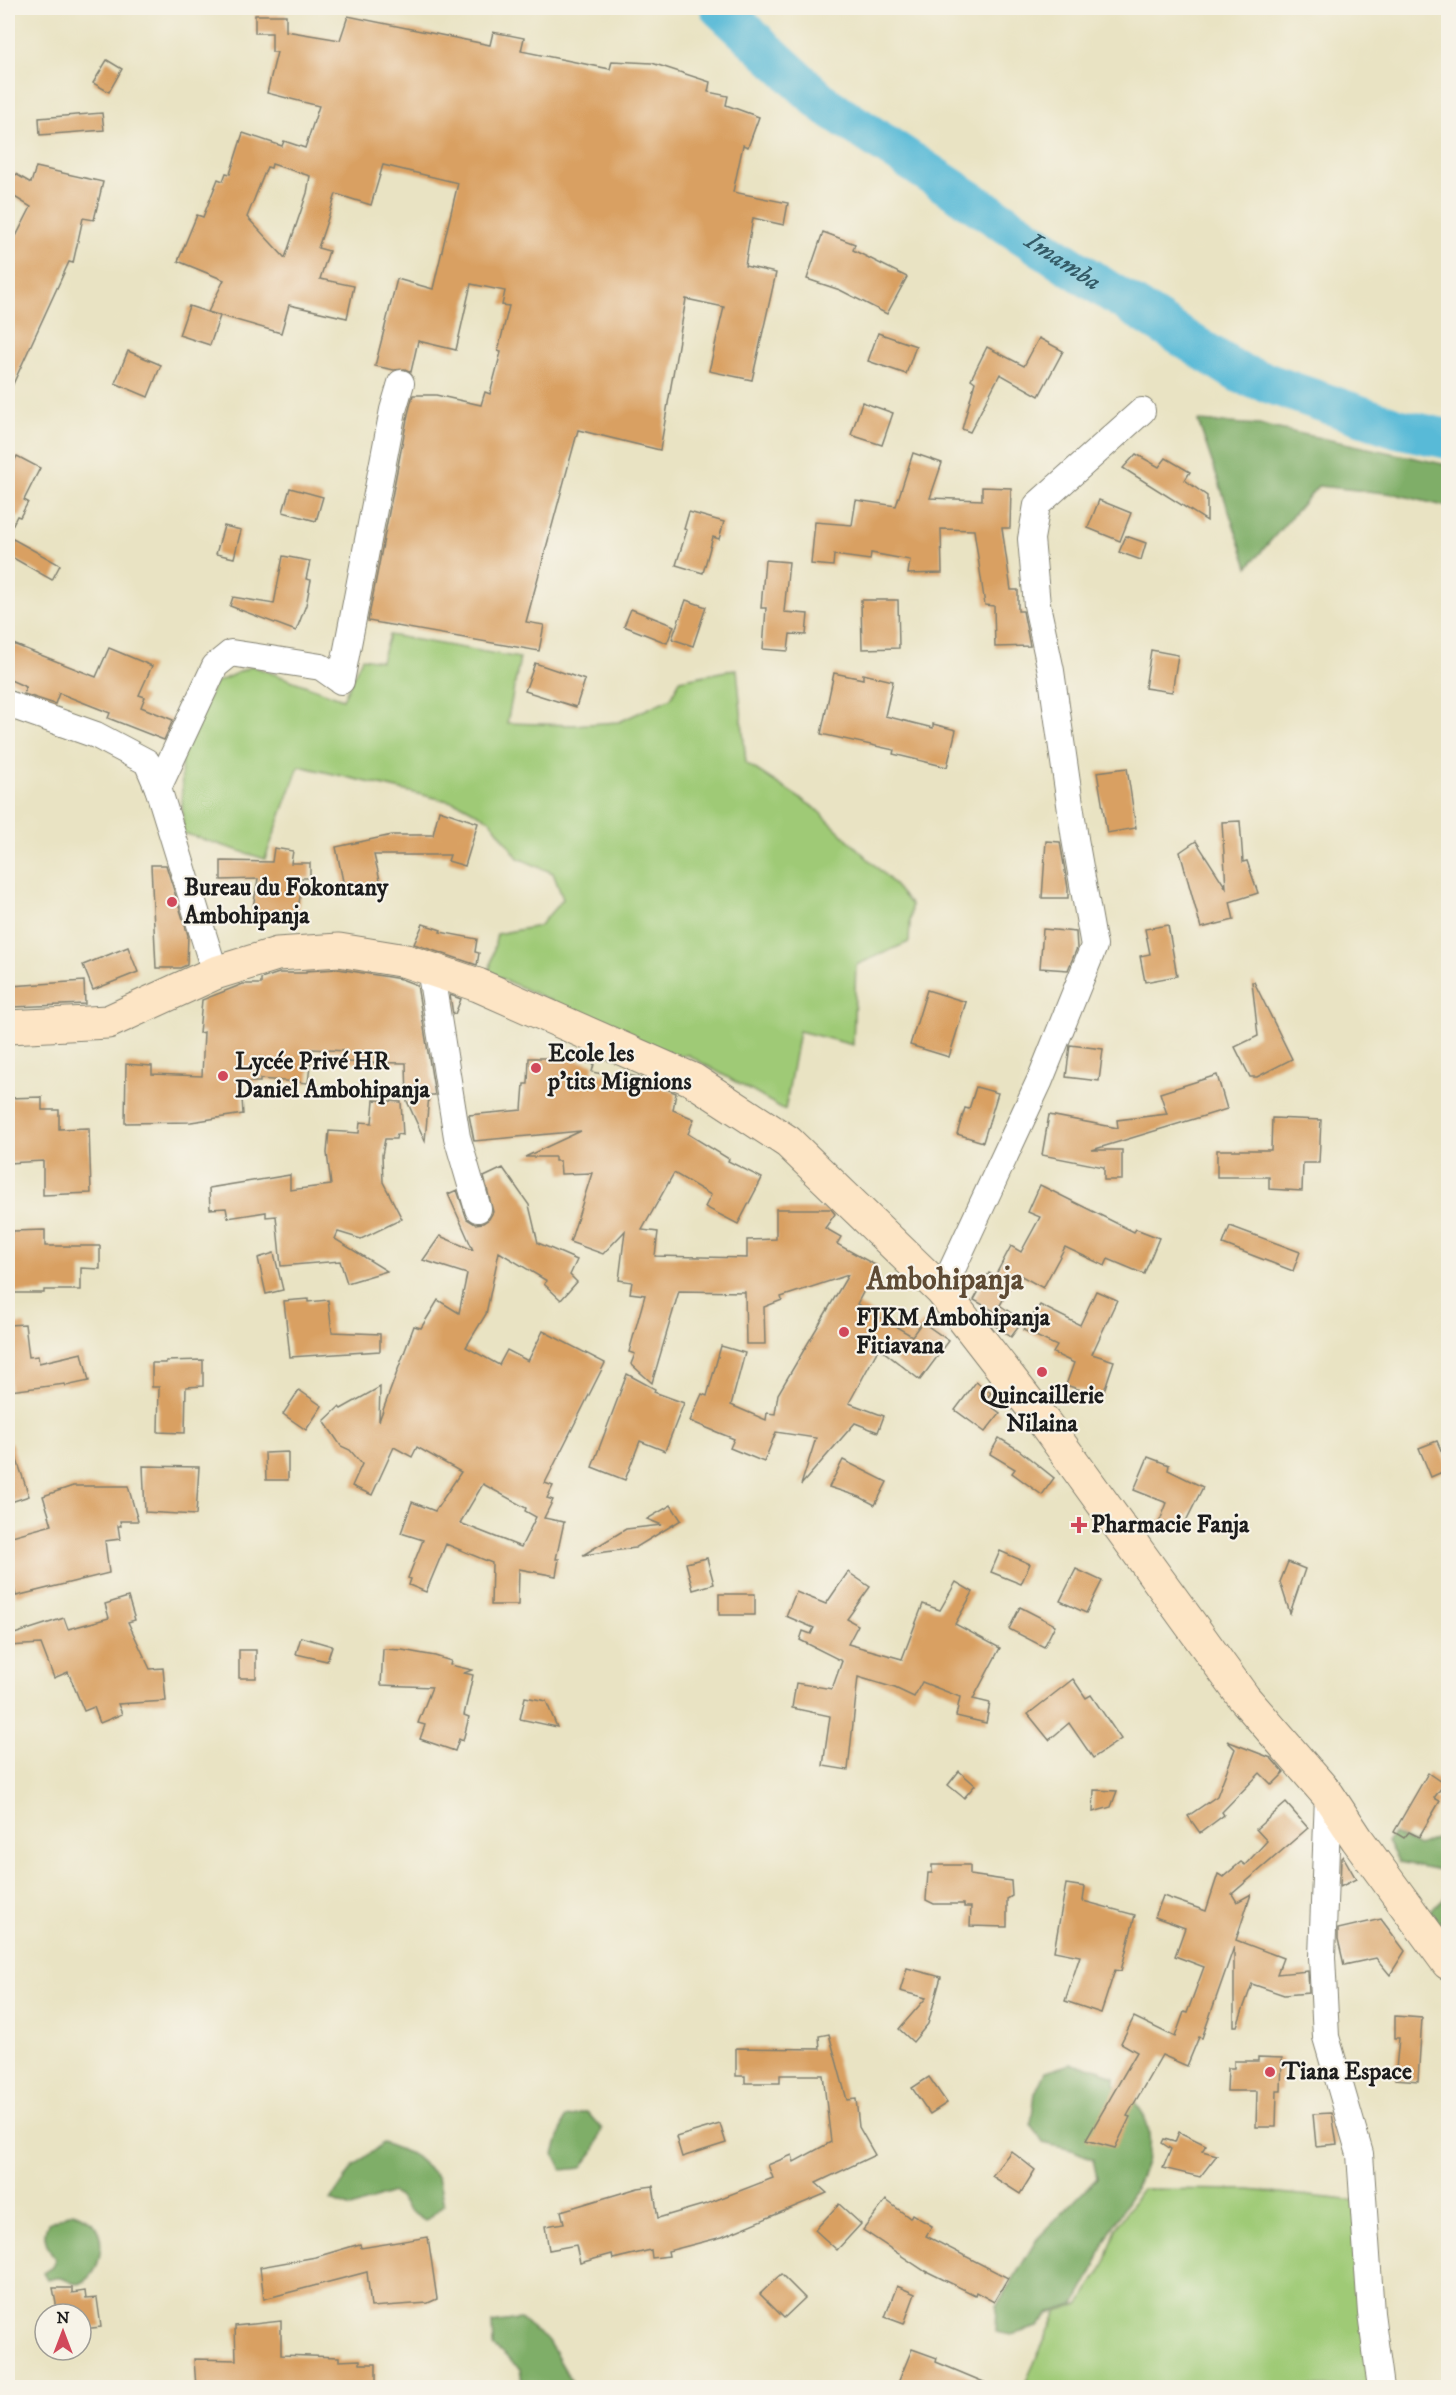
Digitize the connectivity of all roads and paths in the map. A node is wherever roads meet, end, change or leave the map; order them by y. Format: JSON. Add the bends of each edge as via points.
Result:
{"nodes":[{"id":1,"x":401,"y":383,"type":"dead end"},
{"id":2,"x":1142,"y":411,"type":"dead end"},
{"id":3,"x":8,"y":704,"type":"edge"},
{"id":4,"x":158,"y":788,"type":"junction"},
{"id":5,"x":430,"y":968,"type":"junction"},
{"id":6,"x":215,"y":973,"type":"junction"},
{"id":7,"x":8,"y":1027,"type":"edge"},
{"id":8,"x":478,"y":1209,"type":"dead end"},
{"id":9,"x":942,"y":1291,"type":"junction"},
{"id":10,"x":1328,"y":1795,"type":"junction"},
{"id":11,"x":1449,"y":1963,"type":"edge"},
{"id":12,"x":1381,"y":2388,"type":"edge"}],
"edges":[{"from":1,"to":4,"type":"street","via":[[341,681],[321,668],[231,653],[214,666]]},
{"from":2,"to":9,"type":"street","via":[[1037,505],[1031,539],[1036,605],[1051,671],[1094,946],[1041,1080]]},
{"from":3,"to":4,"type":"street","via":[[96,735],[147,762]]},
{"from":4,"to":6,"type":"street"},
{"from":5,"to":6,"type":"street","via":[[339,950],[277,954]]},
{"from":5,"to":8,"type":"street","via":[[457,1137]]},
{"from":5,"to":9,"type":"street","via":[[478,985],[693,1080],[788,1142]]},
{"from":6,"to":7,"type":"street","via":[[108,1022]]},
{"from":9,"to":10,"type":"street","via":[[1046,1425],[1244,1698]]},
{"from":10,"to":11,"type":"street"},
{"from":10,"to":12,"type":"street","via":[[1322,1957],[1326,2037],[1360,2154],[1371,2313]]}]}
